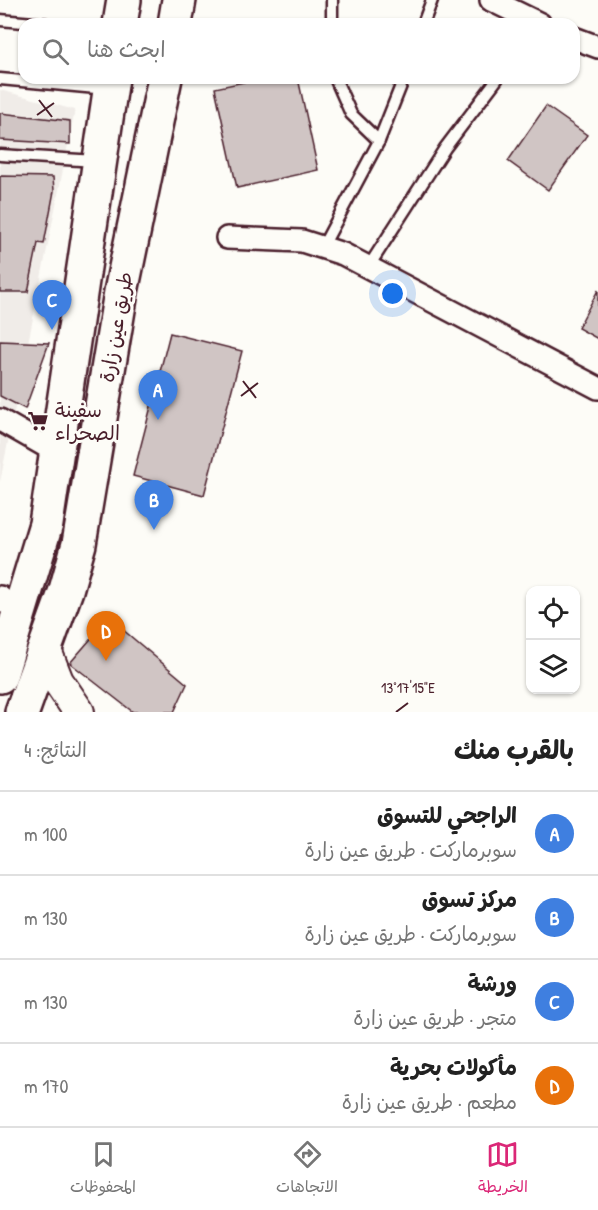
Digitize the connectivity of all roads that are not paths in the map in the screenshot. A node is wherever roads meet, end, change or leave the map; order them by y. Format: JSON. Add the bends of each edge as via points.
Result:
{"nodes":[{"id":1,"x":332,"y":0,"type":"edge"},
{"id":2,"x":432,"y":0,"type":"edge"},
{"id":3,"x":491,"y":0,"type":"edge"},
{"id":4,"x":332,"y":18,"type":"edge"},
{"id":5,"x":425,"y":18,"type":"edge"},
{"id":6,"x":528,"y":18,"type":"edge"},
{"id":7,"x":0,"y":20,"type":"edge"},
{"id":8,"x":18,"y":22,"type":"edge"},
{"id":9,"x":580,"y":40,"type":"edge"},
{"id":10,"x":598,"y":47,"type":"edge"},
{"id":11,"x":0,"y":79,"type":"edge"},
{"id":12,"x":18,"y":80,"type":"edge"},
{"id":13,"x":111,"y":84,"type":"edge"},
{"id":14,"x":164,"y":84,"type":"edge"},
{"id":15,"x":338,"y":84,"type":"edge"},
{"id":16,"x":402,"y":84,"type":"edge"},
{"id":17,"x":493,"y":84,"type":"edge"},
{"id":18,"x":378,"y":141,"type":"junction"},
{"id":19,"x":0,"y":156,"type":"edge"},
{"id":20,"x":100,"y":162,"type":"junction"},
{"id":21,"x":227,"y":238,"type":"dead end"},
{"id":22,"x":323,"y":246,"type":"junction"},
{"id":23,"x":369,"y":266,"type":"junction"},
{"id":24,"x":598,"y":388,"type":"edge"},
{"id":25,"x":0,"y":420,"type":"edge"},
{"id":26,"x":56,"y":452,"type":"junction"},
{"id":27,"x":10,"y":606,"type":"edge"},
{"id":28,"x":45,"y":648,"type":"junction"},
{"id":29,"x":0,"y":676,"type":"edge"},
{"id":30,"x":22,"y":712,"type":"edge"},
{"id":31,"x":79,"y":712,"type":"edge"}],
"edges":[{"from":1,"to":4,"type":"lane"},
{"from":2,"to":5,"type":"lane"},
{"from":3,"to":6,"type":"street"},
{"from":7,"to":8,"type":"lane"},
{"from":9,"to":10,"type":"street"},
{"from":11,"to":12,"type":"lane"},
{"from":13,"to":20,"type":"main road","name":"طريق عين زارة"},
{"from":14,"to":28,"type":"main road","name":"طريق عين زارة","via":[[121,291],[79,544]]},
{"from":15,"to":18,"type":"lane","via":[[351,114]]},
{"from":16,"to":18,"type":"lane"},
{"from":17,"to":23,"type":"lane","via":[[445,148]]},
{"from":18,"to":22,"type":"lane"},
{"from":19,"to":20,"type":"lane"},
{"from":20,"to":26,"type":"main road","name":"طريق عين زارة"},
{"from":21,"to":22,"type":"street","via":[[278,239]]},
{"from":22,"to":23,"type":"street"},
{"from":23,"to":24,"type":"street"},
{"from":25,"to":26,"type":"street"},
{"from":26,"to":27,"type":"main road","name":"طريق عين زارة","via":[[46,524]]},
{"from":27,"to":29,"type":"main road","name":"طريق عين زارة"},
{"from":28,"to":30,"type":"main road","name":"طريق عين زارة"},
{"from":28,"to":31,"type":"main road","via":[[58,681]]}]}
